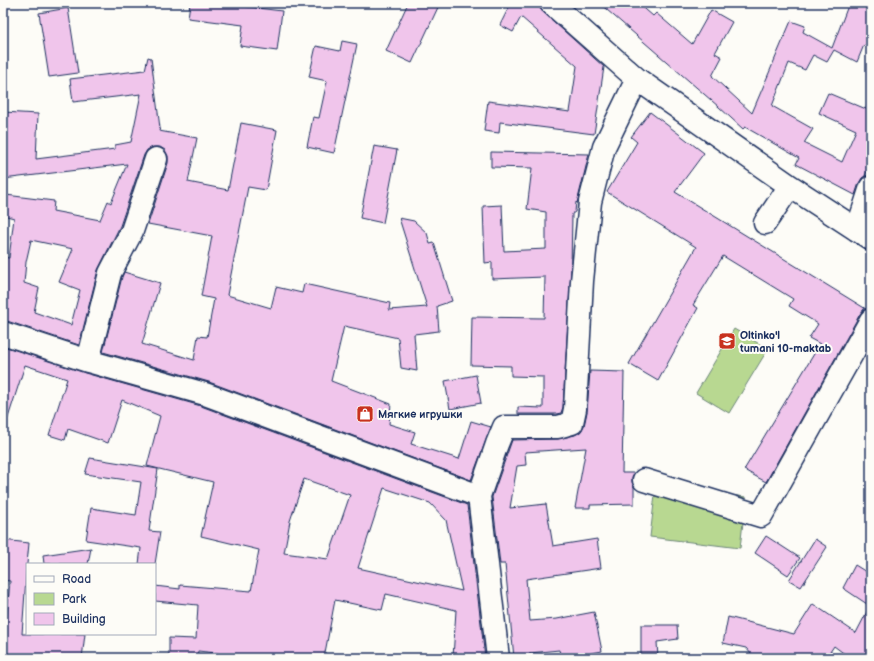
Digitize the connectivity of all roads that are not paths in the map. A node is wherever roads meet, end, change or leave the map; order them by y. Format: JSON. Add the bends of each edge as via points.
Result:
{"nodes":[{"id":1,"x":551,"y":3,"type":"edge"},
{"id":2,"x":637,"y":79,"type":"junction"},
{"id":3,"x":156,"y":159,"type":"dead end"},
{"id":4,"x":790,"y":186,"type":"junction"},
{"id":5,"x":871,"y":187,"type":"edge"},
{"id":6,"x":765,"y":223,"type":"dead end"},
{"id":7,"x":864,"y":235,"type":"edge"},
{"id":8,"x":871,"y":320,"type":"edge"},
{"id":9,"x":3,"y":333,"type":"edge"},
{"id":10,"x":88,"y":362,"type":"junction"},
{"id":11,"x":644,"y":480,"type":"dead end"},
{"id":12,"x":479,"y":496,"type":"junction"},
{"id":13,"x":498,"y":658,"type":"edge"}],
"edges":[{"from":1,"to":2,"type":"street"},
{"from":2,"to":4,"type":"street"},
{"from":2,"to":12,"type":"street","via":[[604,147],[590,202],[572,423],[558,427],[504,427]]},
{"from":3,"to":10,"type":"street","via":[[132,231],[110,273]]},
{"from":4,"to":6,"type":"street"},
{"from":4,"to":7,"type":"street"},
{"from":5,"to":7,"type":"street"},
{"from":8,"to":11,"type":"street","via":[[761,516]]},
{"from":9,"to":10,"type":"street"},
{"from":10,"to":12,"type":"street","via":[[205,394]]},
{"from":12,"to":13,"type":"street"}]}
